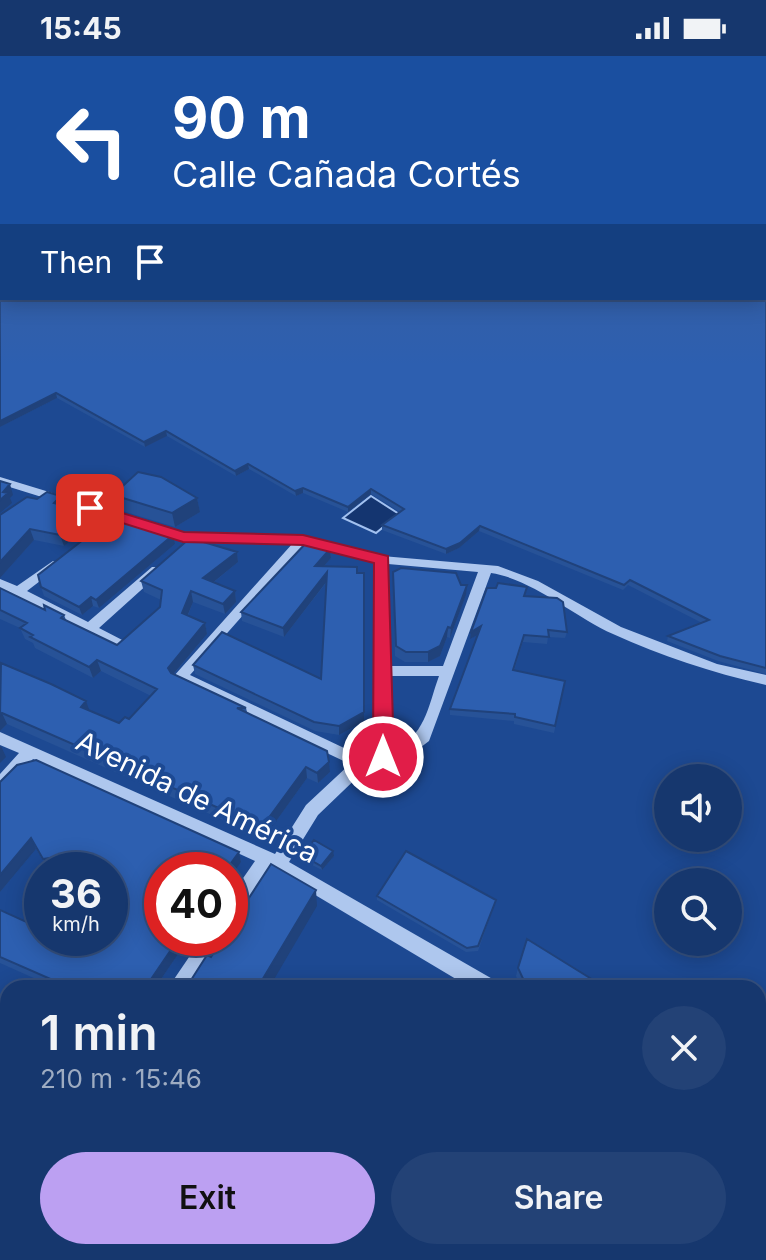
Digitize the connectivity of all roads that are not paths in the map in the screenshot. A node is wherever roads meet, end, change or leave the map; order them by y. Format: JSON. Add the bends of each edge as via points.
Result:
{"nodes":[{"id":1,"x":0,"y":480,"type":"edge"},
{"id":2,"x":115,"y":516,"type":"junction"},
{"id":3,"x":103,"y":525,"type":"edge"},
{"id":4,"x":194,"y":537,"type":"junction"},
{"id":5,"x":303,"y":540,"type":"junction"},
{"id":6,"x":183,"y":547,"type":"edge"},
{"id":7,"x":67,"y":554,"type":"edge"},
{"id":8,"x":171,"y":557,"type":"edge"},
{"id":9,"x":382,"y":560,"type":"junction"},
{"id":10,"x":492,"y":569,"type":"junction"},
{"id":11,"x":0,"y":583,"type":"edge"},
{"id":12,"x":18,"y":592,"type":"junction"},
{"id":13,"x":90,"y":628,"type":"junction"},
{"id":14,"x":123,"y":646,"type":"edge"},
{"id":15,"x":383,"y":671,"type":"junction"},
{"id":16,"x":447,"y":671,"type":"junction"},
{"id":17,"x":766,"y":680,"type":"edge"},
{"id":18,"x":0,"y":738,"type":"edge"},
{"id":19,"x":31,"y":751,"type":"junction"},
{"id":20,"x":383,"y":757,"type":"junction"},
{"id":21,"x":362,"y":763,"type":"junction"},
{"id":22,"x":0,"y":785,"type":"edge"},
{"id":23,"x":273,"y":862,"type":"junction"},
{"id":24,"x":248,"y":891,"type":"edge"},
{"id":25,"x":200,"y":956,"type":"edge"},
{"id":26,"x":184,"y":980,"type":"edge"},
{"id":27,"x":475,"y":980,"type":"edge"}],
"edges":[{"from":1,"to":2,"type":"street","via":[[34,496]]},
{"from":2,"to":3,"type":"street"},
{"from":2,"to":4,"type":"street"},
{"from":4,"to":5,"type":"street"},
{"from":4,"to":6,"type":"street"},
{"from":5,"to":9,"type":"street"},
{"from":5,"to":21,"type":"street","via":[[180,677]]},
{"from":7,"to":12,"type":"street"},
{"from":8,"to":13,"type":"street"},
{"from":9,"to":10,"type":"street"},
{"from":9,"to":15,"type":"street"},
{"from":10,"to":16,"type":"street"},
{"from":10,"to":17,"type":"street","via":[[533,584],[616,630],[714,668]]},
{"from":11,"to":12,"type":"street"},
{"from":12,"to":13,"type":"street"},
{"from":13,"to":14,"type":"street"},
{"from":15,"to":16,"type":"street"},
{"from":15,"to":20,"type":"street"},
{"from":16,"to":20,"type":"street","via":[[424,737],[407,750]]},
{"from":18,"to":19,"type":"street","name":"Avenida de América"},
{"from":19,"to":22,"type":"street"},
{"from":19,"to":23,"type":"street","name":"Avenida de América"},
{"from":20,"to":21,"type":"street"},
{"from":21,"to":23,"type":"street","via":[[312,810]]},
{"from":23,"to":24,"type":"street"},
{"from":23,"to":27,"type":"street","name":"Avenida de América"},
{"from":25,"to":26,"type":"street"}]}
